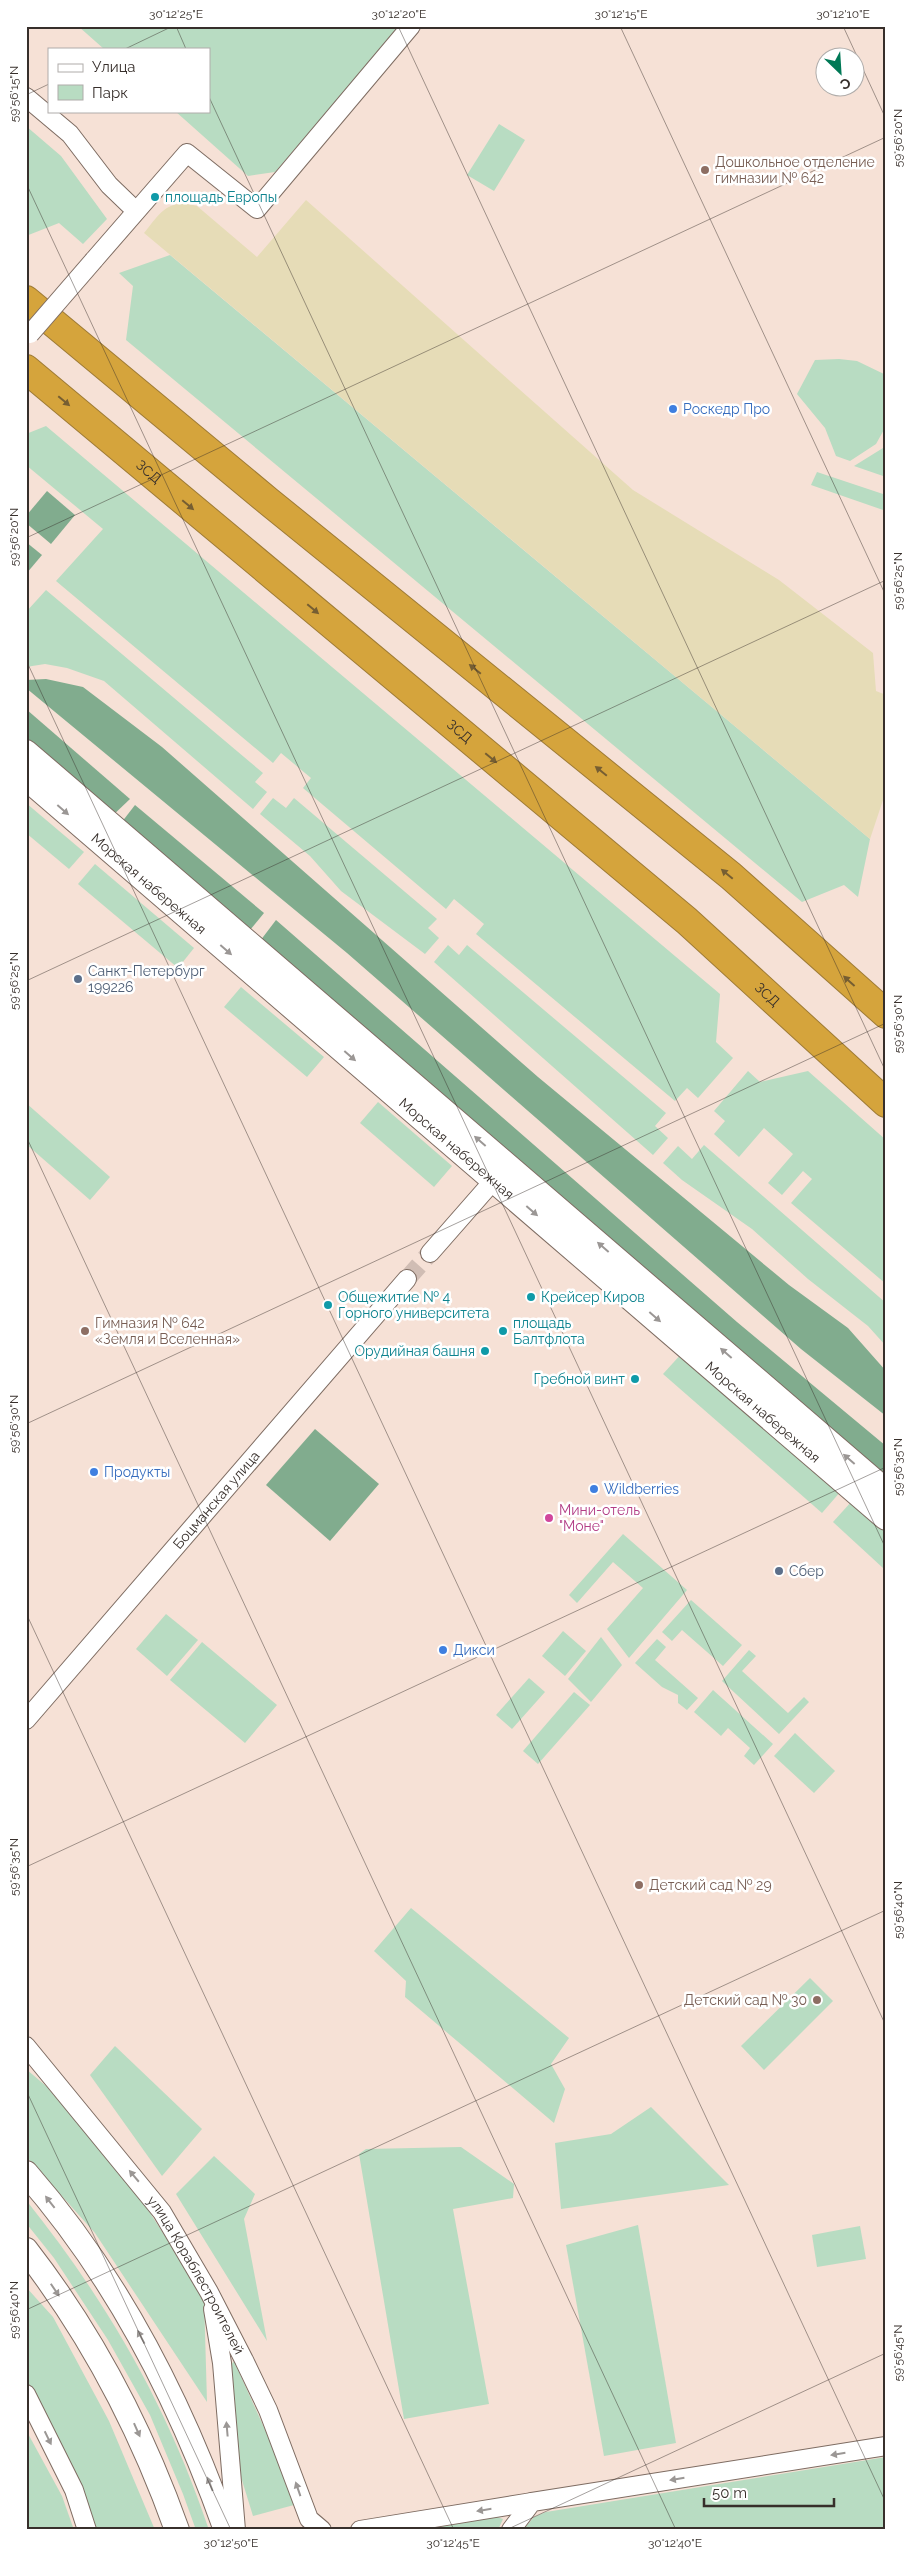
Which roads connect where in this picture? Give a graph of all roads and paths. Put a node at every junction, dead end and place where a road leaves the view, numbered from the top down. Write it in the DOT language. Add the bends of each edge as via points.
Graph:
graph roads {
  1 [pos="411,26"];
  2 [pos="26,97"];
  3 [pos="136,212"];
  4 [pos="26,300"];
  5 [pos="28,336"];
  6 [pos="26,369"];
  7 [pos="26,752"];
  8 [pos="26,778"];
  9 [pos="886,1014"];
  10 [pos="886,1103"];
  11 [pos="501,1172"];
  12 [pos="430,1253"];
  13 [pos="407,1279"];
  14 [pos="886,1491"];
  15 [pos="886,1518"];
  16 [pos="26,1720"];
  17 [pos="26,2046"];
  18 [pos="26,2173"];
  19 [pos="26,2250"];
  20 [pos="210,2292"];
  21 [pos="26,2394"];
  22 [pos="886,2446"];
  23 [pos="532,2502"];
  24 [pos="87,2530"];
  25 [pos="177,2530"];
  26 [pos="226,2530"];
  27 [pos="236,2530"];
  28 [pos="322,2530"];
  29 [pos="360,2530"];
  30 [pos="511,2530"];
  1 -- 3 [label="street" via="257,209 187,153"];
  2 -- 3 [label="street" via="70,134 109,185"];
  3 -- 5 [label="street, bridge"];
  9 -- 4 [label="highway, one-way" via="731,876 260,495"];
  6 -- 10 [label="highway, ЗСД, one-way" via="687,921"];
  11 -- 7 [label="street, Морская набережная, one-way"];
  8 -- 11 [label="street, Морская набережная, one-way"];
  11 -- 12 [label="street"];
  14 -- 11 [label="street, Морская набережная, one-way"];
  11 -- 15 [label="street, Морская набережная, one-way"];
  13 -- 16 [label="street, Боцманская улица"];
  20 -- 17 [label="street, улица Кораблестроителей, one-way" via="155,2200"];
  26 -- 18 [label="street, one-way" via="209,2480 175,2403 134,2323 81,2241"];
  19 -- 25 [label="street, one-way" via="96,2351 135,2424"];
  27 -- 20 [label="street, one-way" via="222,2363"];
  28 -- 20 [label="street, улица Кораблестроителей, one-way" via="309,2519 268,2410"];
  21 -- 24 [label="street, one-way" via="74,2490"];
  22 -- 23 [label="street, one-way"];
  23 -- 29 [label="street, one-way"];
  23 -- 30 [label="street"];
}
